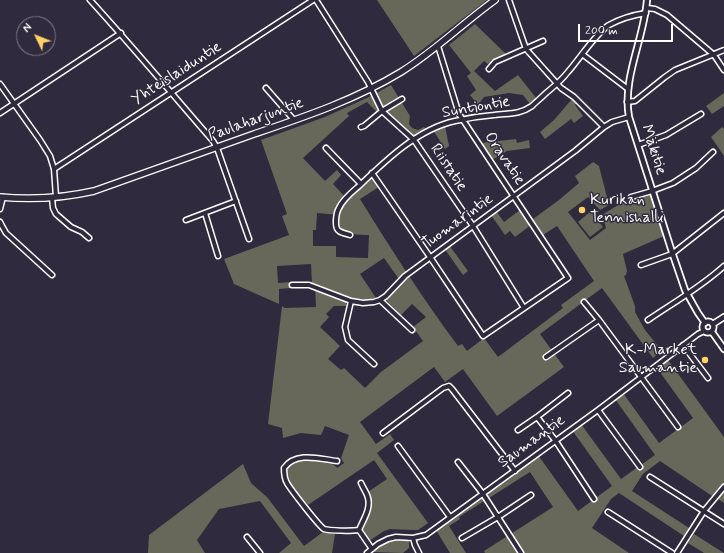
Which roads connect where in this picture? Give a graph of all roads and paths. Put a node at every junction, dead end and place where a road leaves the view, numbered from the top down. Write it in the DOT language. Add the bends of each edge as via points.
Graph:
graph roads {
  1 [pos="90,0"];
  2 [pos="315,0"];
  3 [pos="495,0"];
  4 [pos="510,0"];
  5 [pos="647,0"];
  6 [pos="646,10"];
  7 [pos="121,33"];
  8 [pos="543,41"];
  9 [pos="438,46"];
  10 [pos="526,49"];
  11 [pos="724,50"];
  12 [pos="582,54"];
  13 [pos="714,55"];
  14 [pos="489,69"];
  15 [pos="724,70"];
  16 [pos="557,83"];
  17 [pos="0,84"];
  18 [pos="266,88"];
  19 [pos="370,88"];
  20 [pos="628,89"];
  21 [pos="171,93"];
  22 [pos="402,100"];
  23 [pos="627,102"];
  24 [pos="14,103"];
  25 [pos="382,111"];
  26 [pos="0,113"];
  27 [pos="700,114"];
  28 [pos="629,117"];
  29 [pos="463,119"];
  30 [pos="294,120"];
  31 [pos="604,127"];
  32 [pos="361,128"];
  33 [pos="414,140"];
  34 [pos="638,145"];
  35 [pos="216,148"];
  36 [pos="326,148"];
  37 [pos="713,152"];
  38 [pos="54,169"];
  39 [pos="372,173"];
  40 [pos="361,184"];
  41 [pos="652,191"];
  42 [pos="514,196"];
  43 [pos="2,197"];
  44 [pos="54,197"];
  45 [pos="631,197"];
  46 [pos="236,201"];
  47 [pos="0,209"];
  48 [pos="724,213"];
  49 [pos="205,214"];
  50 [pos="186,220"];
  51 [pos="0,222"];
  52 [pos="473,226"];
  53 [pos="350,235"];
  54 [pos="89,238"];
  55 [pos="250,239"];
  56 [pos="672,254"];
  57 [pos="218,256"];
  58 [pos="430,257"];
  59 [pos="641,265"];
  60 [pos="724,266"];
  61 [pos="52,275"];
  62 [pos="292,285"];
  63 [pos="687,294"];
  64 [pos="380,300"];
  65 [pos="350,301"];
  66 [pos="584,302"];
  67 [pos="524,308"];
  68 [pos="724,317"];
  69 [pos="599,320"];
  70 [pos="648,320"];
  71 [pos="705,323"];
  72 [pos="713,324"];
  73 [pos="412,330"];
  74 [pos="704,331"];
  75 [pos="712,332"];
  76 [pos="683,345"];
  77 [pos="724,349"];
  78 [pos="546,357"];
  79 [pos="374,364"];
  80 [pos="641,378"];
  81 [pos="708,378"];
  82 [pos="568,393"];
  83 [pos="598,410"];
  84 [pos="537,417"];
  85 [pos="678,427"];
  86 [pos="518,430"];
  87 [pos="383,433"];
  88 [pos="555,440"];
  89 [pos="398,446"];
  90 [pos="337,461"];
  91 [pos="458,462"];
  92 [pos="640,467"];
  93 [pos="515,471"];
  94 [pos="650,477"];
  95 [pos="361,483"];
  96 [pos="724,487"];
  97 [pos="483,494"];
  98 [pos="531,495"];
  99 [pos="594,499"];
  100 [pos="704,511"];
  101 [pos="608,512"];
  102 [pos="498,517"];
  103 [pos="450,518"];
  104 [pos="724,524"];
  105 [pos="359,530"];
  106 [pos="248,537"];
  107 [pos="413,538"];
  108 [pos="462,538"];
  109 [pos="372,548"];
  110 [pos="260,553"];
  111 [pos="367,553"];
  112 [pos="419,553"];
  113 [pos="521,553"];
  114 [pos="672,553"];
  115 [pos="677,553"];
  1 -- 7 [label="street"];
  2 -- 19 [label="street, Riistatie"];
  2 -- 21 [label="street, Yhteislaiduntie"];
  3 -- 9 [label="main road, Paulaharjuntie"];
  4 -- 10 [label="street"];
  5 -- 6 [label="street, Mäkitie"];
  6 -- 12 [label="street, Suntiontie" via="607,26"];
  6 -- 13 [label="street" via="655,9 667,15"];
  6 -- 20 [label="street, Mäkitie"];
  7 -- 21 [label="street"];
  7 -- 24 [label="street"];
  8 -- 10 [label="street"];
  9 -- 19 [label="main road, Paulaharjuntie" via="401,72"];
  9 -- 29 [label="street, Oravatie"];
  10 -- 14 [label="street" via="495,62"];
  10 -- 16 [label="street"];
  11 -- 13 [label="street"];
  12 -- 16 [label="street, Suntiontie"];
  12 -- 20 [label="street"];
  13 -- 15 [label="street"];
  13 -- 23 [label="street" via="675,70 635,101"];
  16 -- 29 [label="street, Suntiontie" via="531,106 517,114"];
  16 -- 31 [label="street"];
  17 -- 24 [label="street"];
  18 -- 30 [label="street"];
  19 -- 25 [label="street, Riistatie"];
  19 -- 30 [label="main road, Paulaharjuntie" via="328,108"];
  20 -- 23 [label="street, Mäkitie"];
  21 -- 35 [label="street" via="214,142"];
  21 -- 38 [label="street, Yhteislaiduntie"];
  22 -- 25 [label="street"];
  23 -- 28 [label="street, Mäkitie"];
  24 -- 26 [label="street"];
  24 -- 38 [label="street" via="50,156"];
  25 -- 32 [label="street"];
  25 -- 33 [label="street, Riistatie"];
  27 -- 34 [label="street" via="666,135"];
  28 -- 31 [label="street, Tuomarintie"];
  28 -- 34 [label="street, Mäkitie"];
  29 -- 33 [label="street, Suntiontie" via="431,129"];
  29 -- 42 [label="street, Oravatie"];
  30 -- 35 [label="main road, Paulaharjuntie"];
  31 -- 42 [label="street, Tuomarintie"];
  33 -- 39 [label="street, Suntiontie"];
  33 -- 52 [label="street, Riistatie"];
  34 -- 41 [label="street, Mäkitie"];
  35 -- 44 [label="main road, Paulaharjuntie" via="94,191"];
  35 -- 46 [label="street"];
  36 -- 40 [label="street"];
  37 -- 41 [label="street" via="696,168 673,183"];
  38 -- 44 [label="street"];
  39 -- 40 [label="street, Suntiontie"];
  39 -- 58 [label="street"];
  40 -- 53 [label="street, Suntiontie" via="344,200 337,212 337,229"];
  41 -- 45 [label="street"];
  41 -- 56 [label="street, Mäkitie"];
  42 -- 52 [label="street, Tuomarintie"];
  42 -- 67 [label="street, Oravatie" via="568,278"];
  43 -- 44 [label="main road, Paulaharjuntie"];
  43 -- 47 [label="street"];
  44 -- 54 [label="street" via="53,208 56,214"];
  46 -- 49 [label="street"];
  46 -- 55 [label="street"];
  48 -- 56 [label="street"];
  49 -- 50 [label="street"];
  49 -- 57 [label="street"];
  51 -- 61 [label="street" via="6,233"];
  52 -- 58 [label="street, Tuomarintie"];
  52 -- 67 [label="street, Riistatie"];
  56 -- 59 [label="street"];
  56 -- 63 [label="street, Mäkitie"];
  58 -- 64 [label="street, Tuomarintie"];
  58 -- 67 [label="street" via="483,336"];
  60 -- 63 [label="street"];
  62 -- 65 [label="street" via="309,284"];
  63 -- 70 [label="street"];
  63 -- 71 [label="street, Mäkitie"];
  64 -- 65 [label="street" via="363,303"];
  64 -- 73 [label="street"];
  65 -- 79 [label="street" via="345,327 348,340"];
  66 -- 69 [label="street"];
  68 -- 72 [label="street"];
  69 -- 78 [label="street"];
  69 -- 80 [label="street"];
  71 -- 72 [label="street"];
  71 -- 74 [label="street"];
  72 -- 75 [label="street"];
  74 -- 75 [label="street"];
  74 -- 76 [label="street, Saumantie"];
  75 -- 77 [label="street"];
  76 -- 80 [label="street, Saumantie"];
  76 -- 81 [label="street"];
  80 -- 83 [label="street, Saumantie"];
  80 -- 85 [label="street"];
  82 -- 84 [label="street"];
  83 -- 88 [label="street, Saumantie"];
  83 -- 92 [label="street"];
  84 -- 86 [label="street"];
  84 -- 88 [label="street"];
  87 -- 93 [label="street" via="442,388 449,386"];
  88 -- 93 [label="street, Saumantie"];
  88 -- 99 [label="street"];
  89 -- 103 [label="street"];
  90 -- 105 [label="street" via="305,457 291,460 284,468 286,482 325,529"];
  91 -- 97 [label="street"];
  93 -- 97 [label="street, Saumantie"];
  94 -- 100 [label="street"];
  95 -- 105 [label="street" via="369,505"];
  96 -- 100 [label="street"];
  97 -- 102 [label="street"];
  97 -- 103 [label="street, Saumantie"];
  98 -- 102 [label="street"];
  100 -- 104 [label="street"];
  100 -- 115 [label="street"];
  101 -- 114 [label="street"];
  102 -- 108 [label="street"];
  102 -- 113 [label="street"];
  103 -- 107 [label="street, Saumantie" via="426,535"];
  105 -- 109 [label="street"];
  106 -- 110 [label="street"];
  107 -- 109 [label="street, Saumantie" via="396,537"];
  107 -- 112 [label="street"];
  109 -- 111 [label="street, Saumantie"];
}
